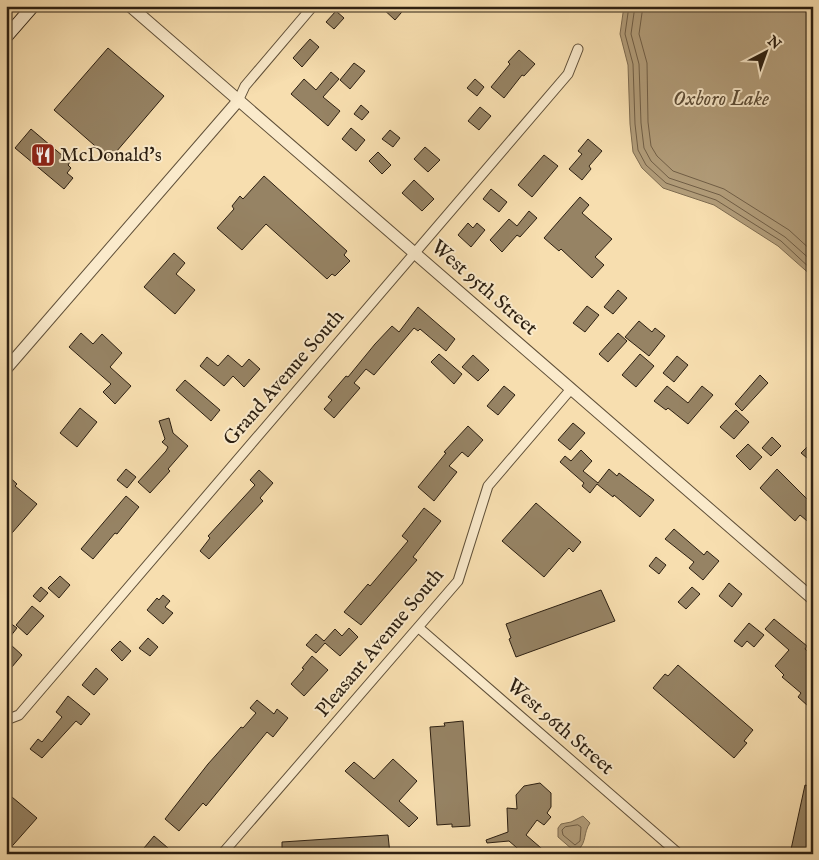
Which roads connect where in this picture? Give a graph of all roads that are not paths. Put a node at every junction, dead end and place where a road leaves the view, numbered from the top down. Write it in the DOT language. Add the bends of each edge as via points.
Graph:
graph roads {
  1 [pos="33,6"];
  2 [pos="130,6"];
  3 [pos="313,6"];
  4 [pos="6,38"];
  5 [pos="578,49"];
  6 [pos="238,101"];
  7 [pos="414,252"];
  8 [pos="6,369"];
  9 [pos="571,389"];
  10 [pos="813,599"];
  11 [pos="419,628"];
  12 [pos="6,720"];
  13 [pos="222,854"];
  14 [pos="679,854"];
  1 -- 4 [label="main road"];
  2 -- 6 [label="street, West 95th Street"];
  3 -- 6 [label="street" via="245,86"];
  5 -- 7 [label="street, Grand Avenue South" via="568,74"];
  6 -- 7 [label="street, West 95th Street"];
  6 -- 8 [label="street"];
  7 -- 9 [label="street, West 95th Street"];
  7 -- 12 [label="street, Grand Avenue South" via="19,715"];
  9 -- 10 [label="street, West 95th Street"];
  9 -- 11 [label="street, Pleasant Avenue South" via="488,486 458,581"];
  11 -- 13 [label="street, Pleasant Avenue South"];
  11 -- 14 [label="street, West 96th Street"];
}
